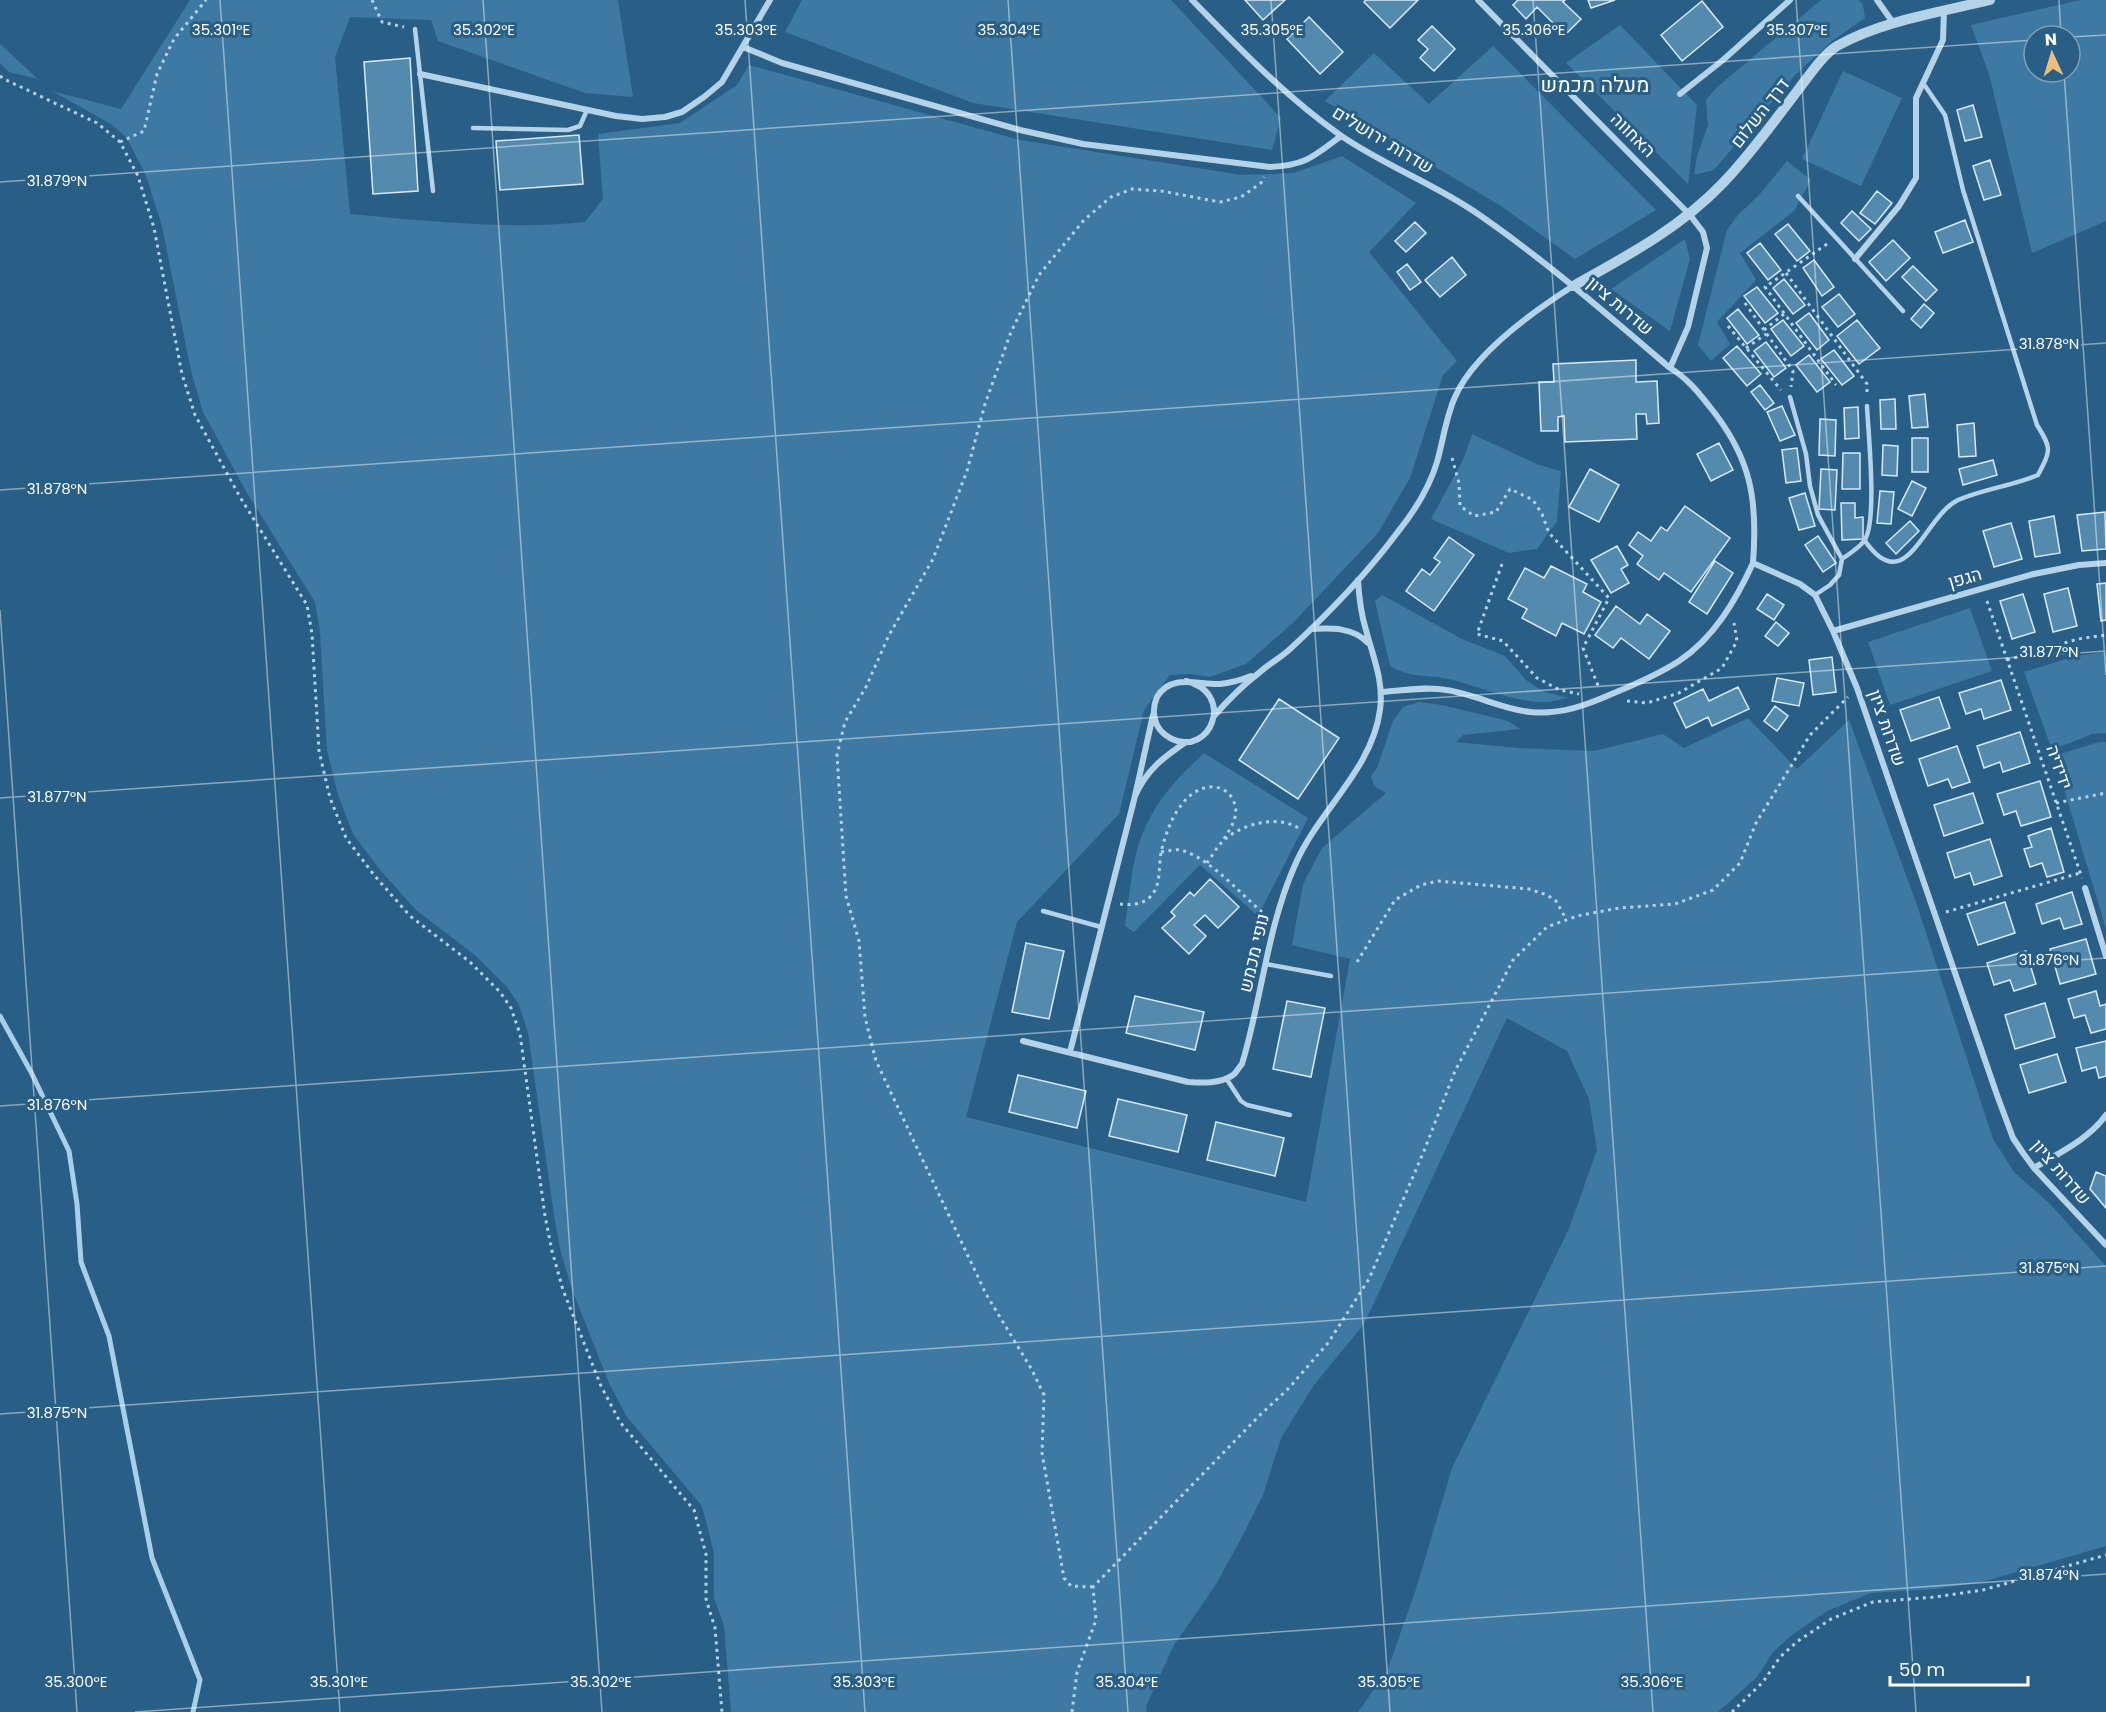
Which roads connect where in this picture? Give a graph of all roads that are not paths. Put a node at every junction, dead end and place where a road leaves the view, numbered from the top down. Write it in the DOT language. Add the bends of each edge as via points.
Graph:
graph roads {
  1 [pos="770,0"];
  2 [pos="1192,0"];
  3 [pos="1478,0"];
  4 [pos="1790,0"];
  5 [pos="1877,0"];
  6 [pos="1990,0"];
  7 [pos="1944,12"];
  8 [pos="1894,24"];
  9 [pos="415,29"];
  10 [pos="743,46"];
  11 [pos="420,74"];
  12 [pos="1923,84"];
  13 [pos="1680,94"];
  14 [pos="586,110"];
  15 [pos="473,128"];
  16 [pos="1341,136"];
  17 [pos="433,191"];
  18 [pos="1798,196"];
  19 [pos="1690,215"];
  20 [pos="1856,259"];
  21 [pos="1573,286"];
  22 [pos="1903,311"];
  23 [pos="1670,368"];
  24 [pos="1790,397"];
  25 [pos="1867,406"];
  26 [pos="1865,541"];
  27 [pos="1842,559"];
  28 [pos="1753,563"];
  29 [pos="2106,563"];
  30 [pos="1358,580"];
  31 [pos="1815,595"];
  32 [pos="1311,629"];
  33 [pos="1833,631"];
  34 [pos="1370,645"];
  35 [pos="1260,672"];
  36 [pos="1186,681"];
  37 [pos="1382,692"];
  38 [pos="1154,712"];
  39 [pos="1214,716"];
  40 [pos="1186,742"];
  41 [pos="1135,795"];
  42 [pos="2085,888"];
  43 [pos="1043,911"];
  44 [pos="1101,927"];
  45 [pos="2106,956"];
  46 [pos="1266,964"];
  47 [pos="1331,976"];
  48 [pos="1023,1041"];
  49 [pos="1070,1052"];
  50 [pos="1226,1078"];
  51 [pos="1290,1115"];
  52 [pos="2106,1115"];
  53 [pos="2034,1168"];
  54 [pos="2106,1245"];
  1 -- 10 [label="street"];
  2 -- 16 [label="street, שדרות ירושלים" via="1269,79"];
  3 -- 19 [label="street, האחווה"];
  4 -- 13 [label="street"];
  5 -- 8 [label="street"];
  6 -- 7 [label="street, דרך השלום"];
  7 -- 8 [label="street, דרך השלום"];
  7 -- 12 [label="street" via="1943,40"];
  8 -- 19 [label="street, דרך השלום" via="1856,36 1835,48 1723,183"];
  9 -- 11 [label="lane"];
  10 -- 14 [label="street" via="723,82 682,112 642,118"];
  10 -- 16 [label="street" via="782,63 1083,144 1270,167 1293,166"];
  11 -- 14 [label="street"];
  11 -- 17 [label="lane"];
  12 -- 20 [label="street" via="1916,98 1916,178 1899,206"];
  12 -- 26 [label="lane" via="1945,115 1963,190 2037,425 2049,444 2048,456 2038,475 1957,501 1933,522 1903,560 1891,563 1875,554"];
  14 -- 15 [label="lane" via="580,126 568,130"];
  16 -- 21 [label="street, שדרות ירושלים" via="1477,213"];
  18 -- 20 [label="lane"];
  19 -- 21 [label="street, דרך השלום" via="1661,237"];
  19 -- 23 [label="street, האחווה" via="1703,232 1707,248 1688,327"];
  20 -- 22 [label="lane"];
  21 -- 23 [label="street, שדרות ציון"];
  21 -- 30 [label="street" via="1508,333 1469,374 1455,397 1436,465 1421,500"];
  23 -- 28 [label="street, שדרות ציון" via="1702,396 1739,449 1752,490 1756,527"];
  24 -- 27 [label="lane" via="1818,515"];
  25 -- 26 [label="lane" via="1871,480"];
  26 -- 27 [label="lane"];
  27 -- 31 [label="lane" via="1839,575"];
  28 -- 31 [label="street"];
  28 -- 37 [label="street" via="1731,607 1680,660 1572,710 1552,713 1513,709 1433,688"];
  29 -- 33 [label="street, הגפן" via="2034,574"];
  30 -- 32 [label="street"];
  30 -- 34 [label="street, נופי מכמש"];
  31 -- 33 [label="street, שדרות ציון"];
  32 -- 34 [label="street" via="1348,631"];
  32 -- 35 [label="street"];
  33 -- 53 [label="street, שדרות ציון" via="1857,688 2006,1122"];
  34 -- 37 [label="street, נופי מכמש"];
  35 -- 36 [label="street" via="1219,684"];
  35 -- 39 [label="street"];
  36 -- 38 [label="street" via="1167,686 1155,702"];
  36 -- 39 [label="street" via="1211,697"];
  37 -- 46 [label="street, נופי מכמש" via="1380,713 1367,753 1309,837 1285,888"];
  38 -- 40 [label="street" via="1155,722 1167,737"];
  38 -- 41 [label="street"];
  39 -- 40 [label="street" via="1205,734"];
  40 -- 41 [label="street" via="1154,766"];
  41 -- 44 [label="street"];
  42 -- 45 [label="street"];
  43 -- 44 [label="lane"];
  44 -- 49 [label="street"];
  46 -- 47 [label="lane"];
  46 -- 50 [label="street, נופי מכמש" via="1242,1064"];
  48 -- 49 [label="street"];
  49 -- 50 [label="street" via="1188,1082"];
  50 -- 51 [label="lane" via="1247,1105"];
  52 -- 53 [label="street" via="2079,1140"];
  53 -- 54 [label="street, שדרות ציון"];
}
